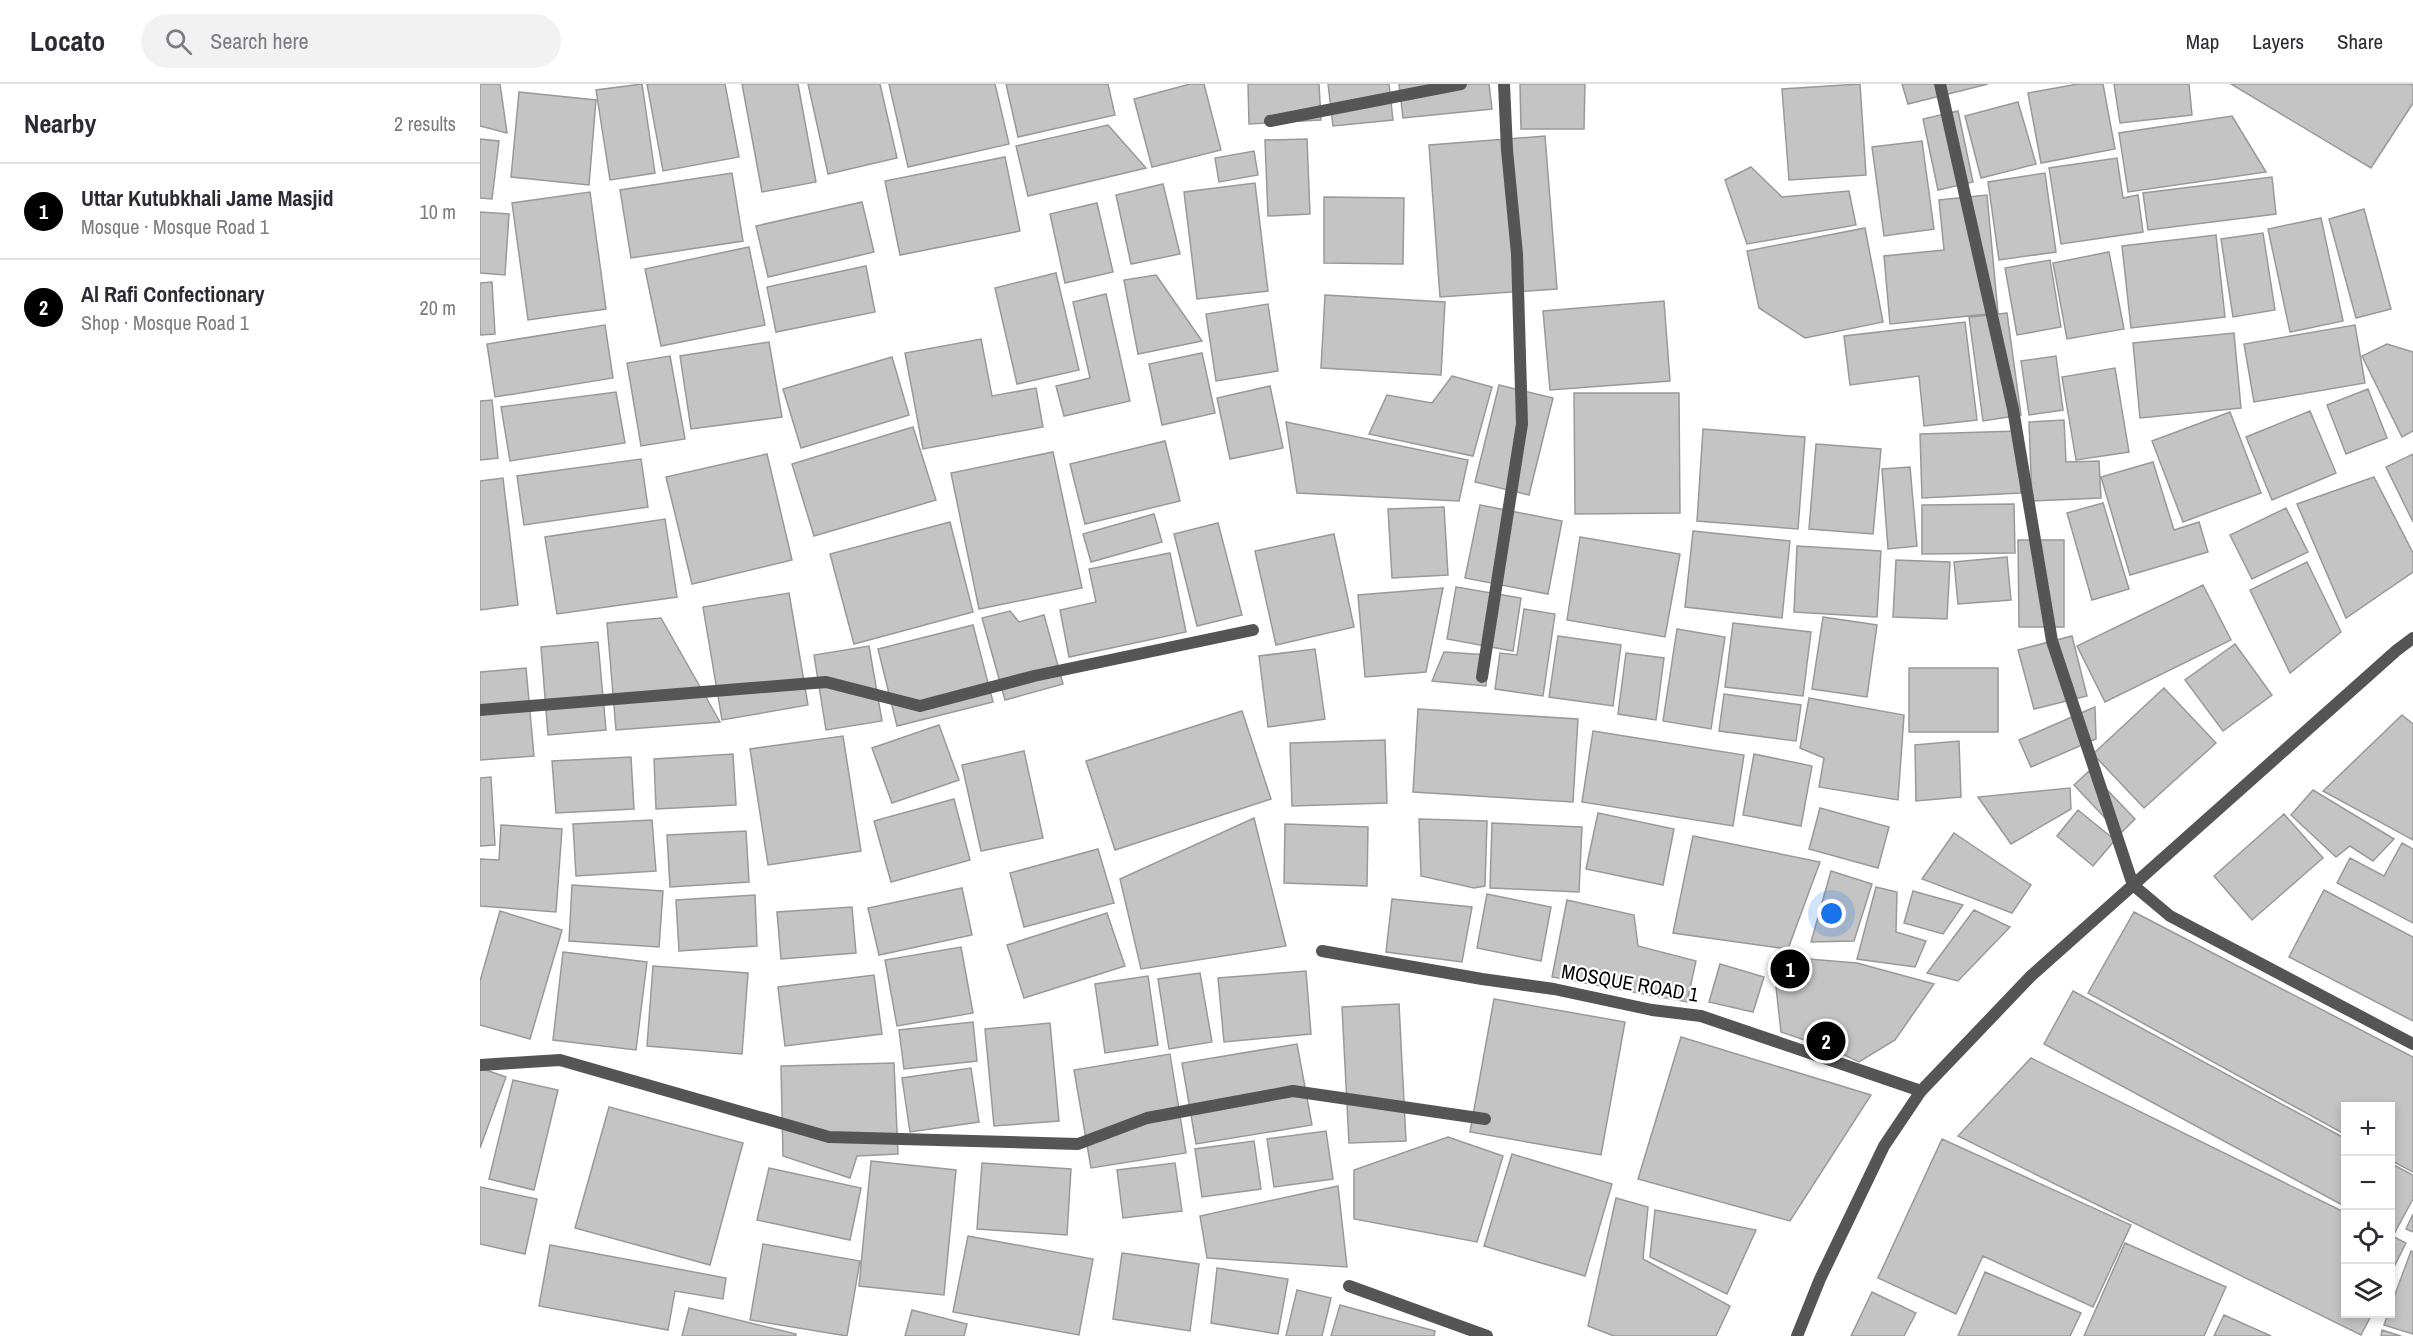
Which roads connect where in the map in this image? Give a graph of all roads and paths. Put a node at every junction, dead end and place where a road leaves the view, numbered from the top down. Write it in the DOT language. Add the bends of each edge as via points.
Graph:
graph roads {
  1 [pos="1461,84"];
  2 [pos="1504,84"];
  3 [pos="1940,84"];
  4 [pos="1270,121"];
  5 [pos="1253,630"];
  6 [pos="2413,638"];
  7 [pos="1482,677"];
  8 [pos="480,710"];
  9 [pos="2133,885"];
  10 [pos="1322,951"];
  11 [pos="2413,1044"];
  12 [pos="480,1065"];
  13 [pos="1921,1091"];
  14 [pos="1485,1119"];
  15 [pos="1349,1286"];
  16 [pos="1486,1336"];
  17 [pos="1797,1336"];
  1 -- 4 [label="street"];
  2 -- 7 [label="street" via="1518,254 1522,424"];
  3 -- 9 [label="street" via="2013,409 2052,641"];
  5 -- 8 [label="street" via="1034,676 920,706 826,682"];
  6 -- 9 [label="street"];
  9 -- 11 [label="street" via="2170,916"];
  9 -- 13 [label="street" via="2031,976"];
  10 -- 13 [label="street, MOSQUE ROAD 1" via="1701,1016"];
  12 -- 14 [label="street" via="560,1060 829,1137 1078,1144 1147,1118 1293,1091"];
  13 -- 17 [label="street" via="1884,1146"];
  15 -- 16 [label="street"];
}
